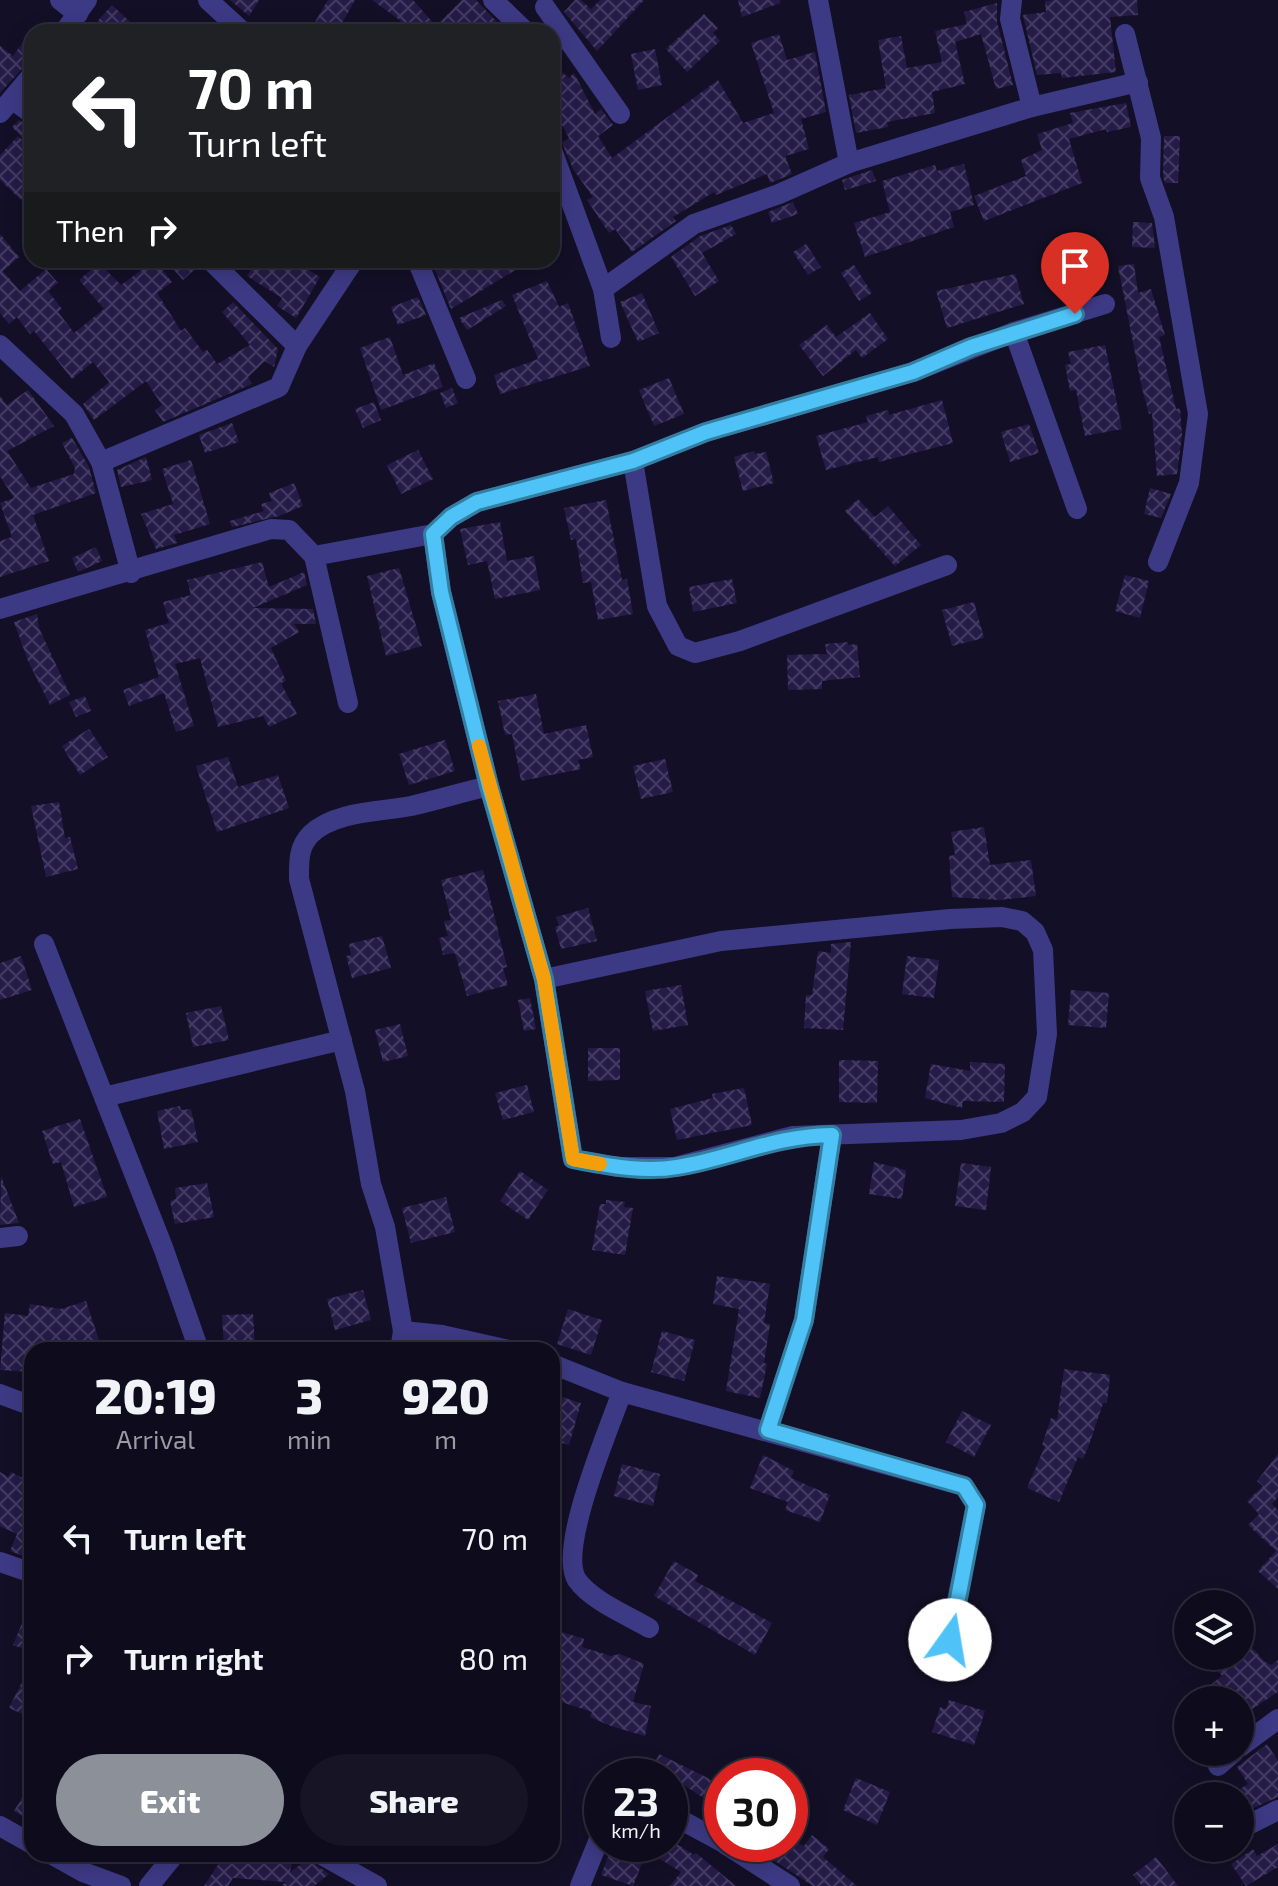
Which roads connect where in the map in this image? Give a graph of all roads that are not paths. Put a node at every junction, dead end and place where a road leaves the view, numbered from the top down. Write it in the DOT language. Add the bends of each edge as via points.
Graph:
graph roads {
  1 [pos="60,0"];
  2 [pos="208,0"];
  3 [pos="493,0"];
  4 [pos="818,0"];
  5 [pos="1012,0"];
  6 [pos="548,4"];
  7 [pos="82,7"];
  8 [pos="70,24"];
  9 [pos="234,24"];
  10 [pos="518,24"];
  11 [pos="532,24"];
  12 [pos="1125,34"];
  13 [pos="1138,82"];
  14 [pos="24,85"];
  15 [pos="7,107"];
  16 [pos="1032,107"];
  17 [pos="620,114"];
  18 [pos="849,163"];
  19 [pos="560,172"];
  20 [pos="218,268"];
  21 [pos="349,268"];
  22 [pos="420,268"];
  23 [pos="603,289"];
  24 [pos="1105,304"];
  25 [pos="1014,332"];
  26 [pos="611,338"];
  27 [pos="0,345"];
  28 [pos="297,346"];
  29 [pos="466,379"];
  30 [pos="633,461"];
  31 [pos="101,462"];
  32 [pos="1077,509"];
  33 [pos="433,534"];
  34 [pos="314,556"];
  35 [pos="1158,562"];
  36 [pos="947,565"];
  37 [pos="131,573"];
  38 [pos="0,609"];
  39 [pos="348,703"];
  40 [pos="489,786"];
  41 [pos="44,944"];
  42 [pos="544,979"];
  43 [pos="342,1040"];
  44 [pos="104,1097"];
  45 [pos="832,1135"];
  46 [pos="401,1340"];
  47 [pos="196,1342"];
  48 [pos="473,1342"];
  49 [pos="560,1367"];
  50 [pos="622,1392"];
  51 [pos="0,1394"];
  52 [pos="24,1403"];
  53 [pos="768,1430"];
  54 [pos="0,1562"];
  55 [pos="24,1570"];
  56 [pos="649,1628"];
  57 [pos="945,1661"];
  58 [pos="1278,1719"];
  59 [pos="1254,1737"];
  60 [pos="1278,1810"];
  61 [pos="1254,1822"];
  62 [pos="0,1826"];
  63 [pos="24,1840"];
  64 [pos="65,1862"];
  65 [pos="168,1862"];
  66 [pos="334,1862"];
  67 [pos="590,1862"];
  68 [pos="753,1862"];
  69 [pos="121,1886"];
  70 [pos="149,1886"];
  71 [pos="377,1886"];
  72 [pos="580,1886"];
  73 [pos="790,1886"];
  1 -- 7 [label="street"];
  2 -- 9 [label="street"];
  3 -- 10 [label="street"];
  4 -- 18 [label="street"];
  5 -- 16 [label="street" via="1010,19"];
  6 -- 11 [label="street"];
  6 -- 17 [label="street"];
  7 -- 8 [label="street"];
  12 -- 13 [label="street"];
  13 -- 16 [label="street"];
  13 -- 35 [label="street" via="1151,138 1150,178 1164,217 1198,414 1189,483"];
  14 -- 15 [label="street"];
  16 -- 18 [label="street"];
  18 -- 23 [label="street" via="694,224"];
  19 -- 23 [label="street"];
  20 -- 28 [label="street"];
  21 -- 28 [label="street"];
  22 -- 29 [label="street"];
  23 -- 26 [label="street"];
  24 -- 25 [label="street"];
  25 -- 30 [label="street" via="913,372 706,432"];
  25 -- 32 [label="street"];
  27 -- 31 [label="street" via="74,414"];
  28 -- 31 [label="street" via="279,387"];
  30 -- 33 [label="street" via="477,502"];
  30 -- 36 [label="street" via="657,606 678,646 695,653"];
  31 -- 37 [label="street"];
  33 -- 34 [label="street"];
  33 -- 40 [label="street" via="441,592"];
  34 -- 37 [label="street" via="289,530 271,529"];
  34 -- 39 [label="street"];
  37 -- 38 [label="street"];
  40 -- 42 [label="street"];
  40 -- 43 [label="street" via="351,816 323,826 304,841 299,879"];
  41 -- 44 [label="street"];
  42 -- 45 [label="street" via="573,1159 617,1167 675,1167 793,1136"];
  42 -- 45 [label="street" via="721,941 898,923 1002,917 1022,921 1035,932 1043,950 1047,1034 1037,1097 1023,1112 982,1128"];
  43 -- 44 [label="street"];
  43 -- 46 [label="street" via="371,1184 385,1227"];
  44 -- 47 [label="street"];
  45 -- 53 [label="street" via="804,1320"];
  46 -- 48 [label="street" via="442,1335"];
  49 -- 50 [label="street"];
  50 -- 53 [label="street"];
  50 -- 56 [label="street" via="589,1485 571,1570 594,1595"];
  51 -- 52 [label="street"];
  53 -- 57 [label="street" via="964,1486 976,1505"];
  54 -- 55 [label="street"];
  58 -- 59 [label="street"];
  60 -- 61 [label="street"];
  62 -- 63 [label="street"];
  64 -- 69 [label="street"];
  65 -- 70 [label="street"];
  66 -- 71 [label="street"];
  67 -- 72 [label="street"];
  68 -- 73 [label="street"];
}
